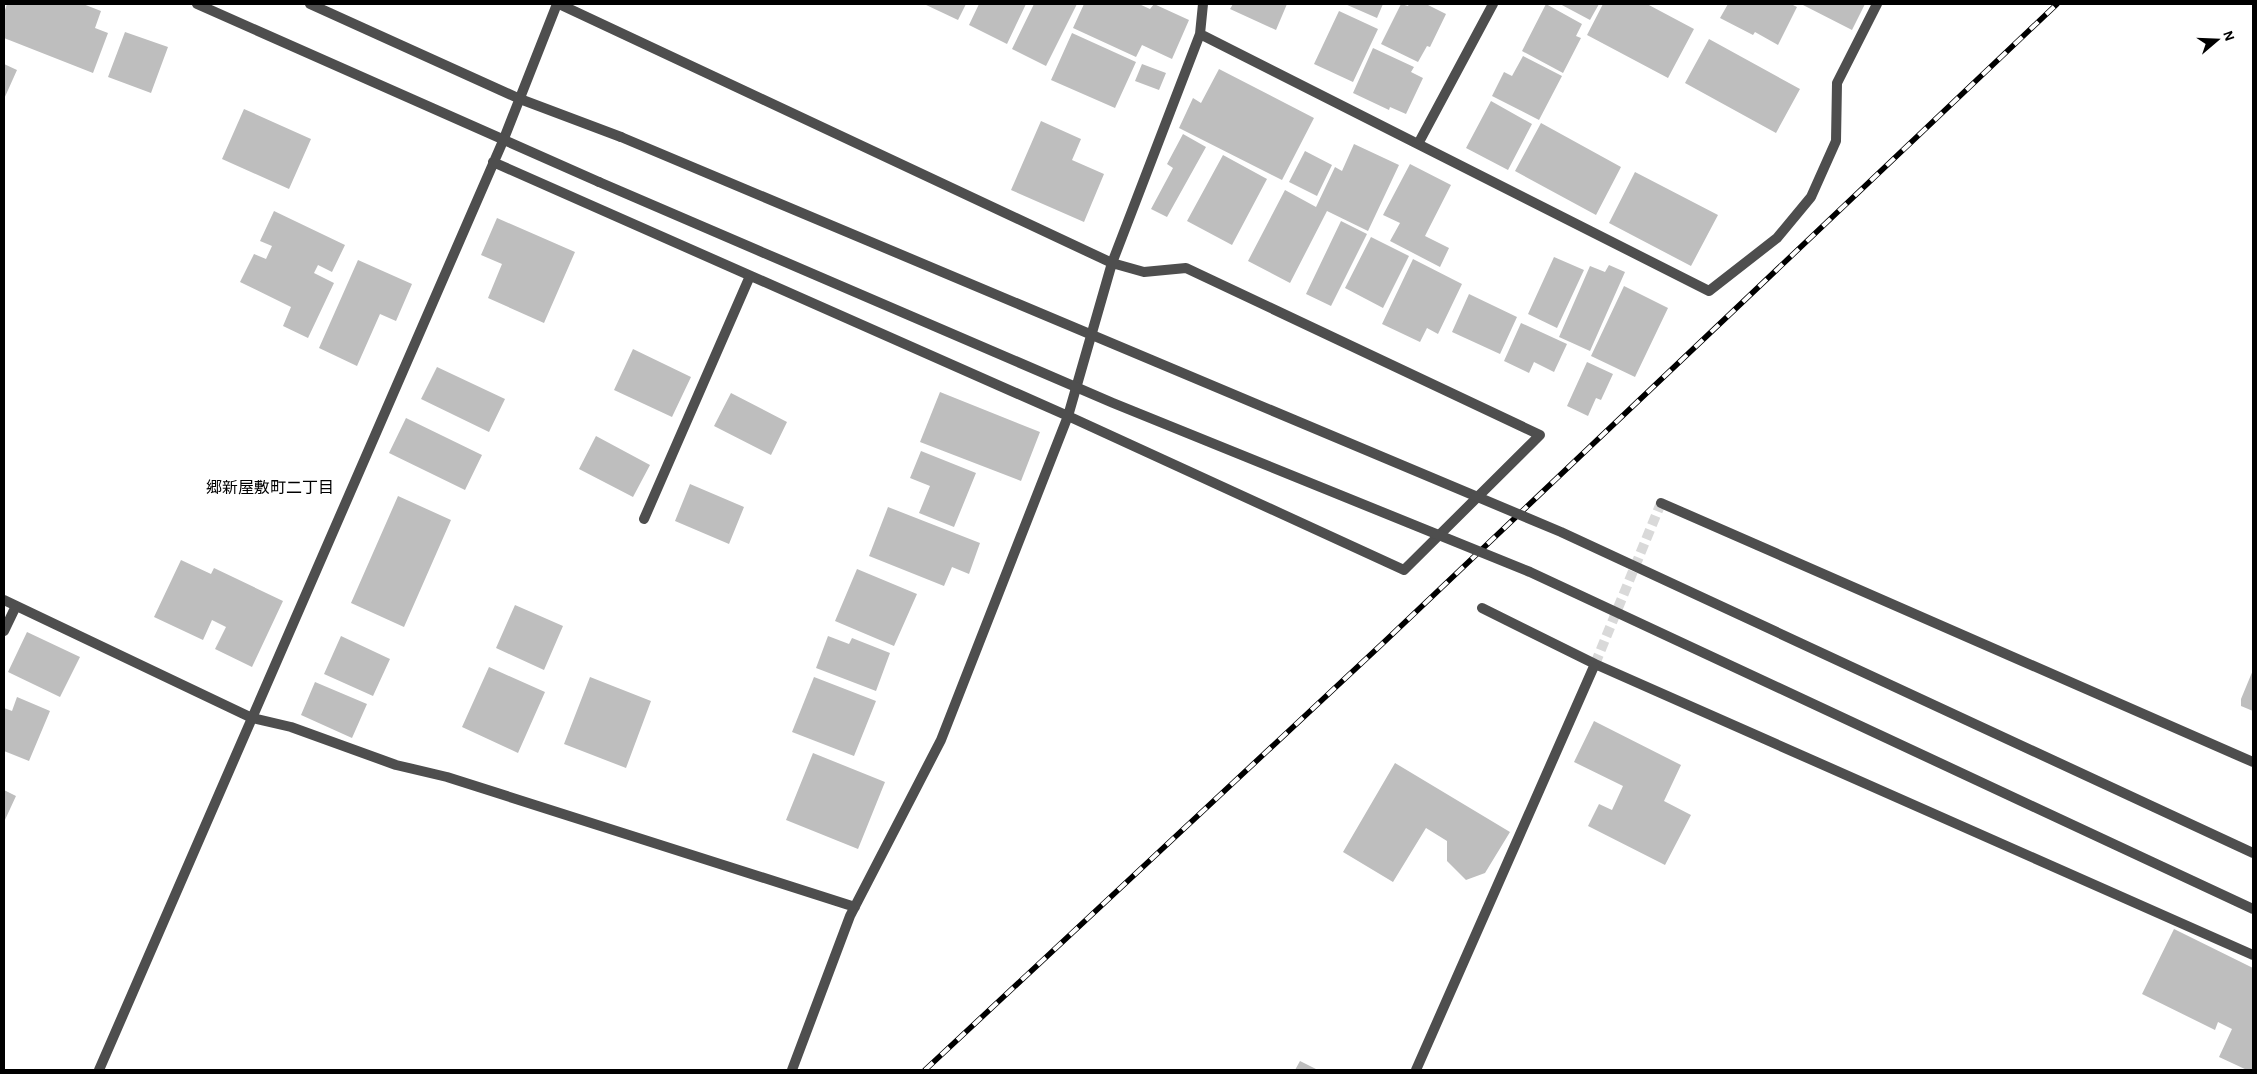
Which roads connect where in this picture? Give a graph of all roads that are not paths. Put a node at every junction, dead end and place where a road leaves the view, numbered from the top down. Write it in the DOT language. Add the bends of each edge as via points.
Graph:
graph roads {
  1 [pos="198,4"];
  2 [pos="310,4"];
  3 [pos="558,4"];
  4 [pos="1201,4"];
  5 [pos="1493,4"];
  6 [pos="1877,4"];
  7 [pos="1200,34"];
  8 [pos="520,99"];
  9 [pos="503,141"];
  10 [pos="1418,144"];
  11 [pos="493,162"];
  12 [pos="1112,262"];
  13 [pos="750,276"];
  14 [pos="1068,416"];
  15 [pos="1661,504"];
  16 [pos="644,519"];
  17 [pos="4,600"];
  18 [pos="16,606"];
  19 [pos="1482,608"];
  20 [pos="4,631"];
  21 [pos="1596,664"];
  22 [pos="252,718"];
  23 [pos="2253,762"];
  24 [pos="2253,852"];
  25 [pos="855,907"];
  26 [pos="2253,909"];
  27 [pos="2253,955"];
  28 [pos="99,1070"];
  29 [pos="792,1070"];
  30 [pos="1416,1070"];
  1 -- 9 [label="street"];
  2 -- 8 [label="street"];
  3 -- 8 [label="street"];
  3 -- 12 [label="street"];
  4 -- 7 [label="street"];
  5 -- 10 [label="street"];
  6 -- 10 [label="street" via="1837,83 1836,140 1811,197 1777,238 1709,292"];
  7 -- 10 [label="street"];
  7 -- 12 [label="street"];
  8 -- 9 [label="street"];
  8 -- 24 [label="street, bridge" via="621,137 1561,532"];
  9 -- 11 [label="street"];
  9 -- 26 [label="street, bridge" via="1113,403 1530,572"];
  11 -- 13 [label="street"];
  11 -- 22 [label="street"];
  12 -- 14 [label="street"];
  12 -- 14 [label="street" via="1144,272 1186,268 1540,435 1404,570"];
  13 -- 14 [label="street"];
  13 -- 16 [label="street"];
  14 -- 25 [label="street" via="941,740"];
  15 -- 23 [label="street"];
  17 -- 18 [label="street"];
  18 -- 20 [label="street"];
  18 -- 22 [label="street"];
  19 -- 21 [label="street"];
  21 -- 27 [label="street"];
  21 -- 30 [label="street"];
  22 -- 25 [label="street" via="291,727 396,765 447,777"];
  22 -- 28 [label="street"];
  25 -- 29 [label="street"];
}
